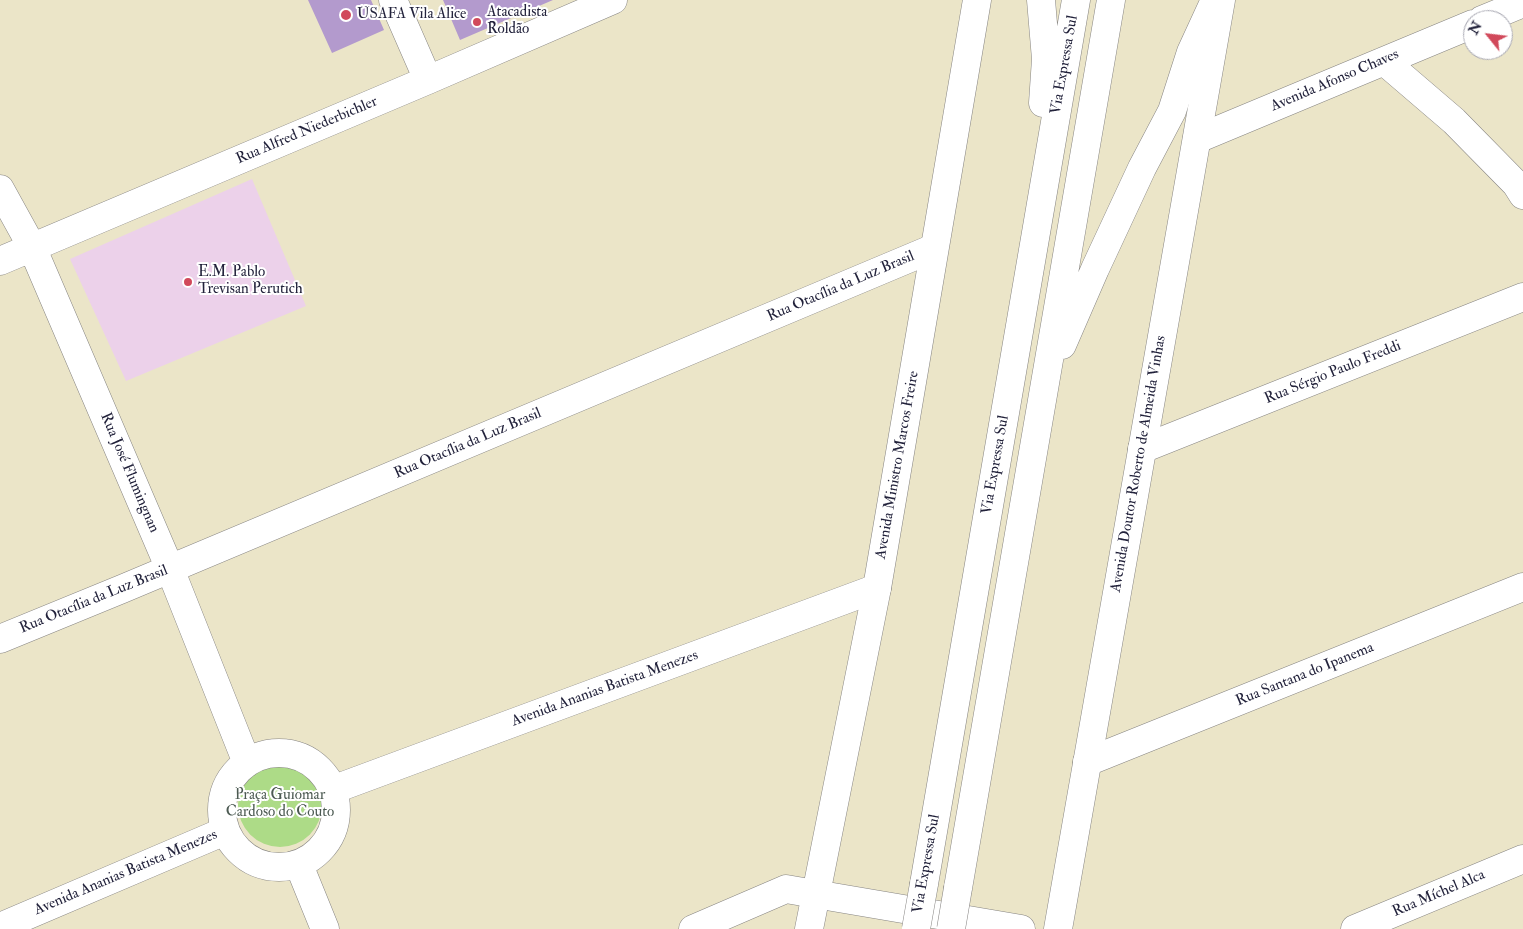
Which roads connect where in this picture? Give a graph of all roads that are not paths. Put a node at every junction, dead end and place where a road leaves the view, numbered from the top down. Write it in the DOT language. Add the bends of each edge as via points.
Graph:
graph roads {
  1 [pos="393,0"];
  2 [pos="613,0"];
  3 [pos="978,0"];
  4 [pos="1042,0"];
  5 [pos="1076,0"];
  6 [pos="1111,0"];
  7 [pos="1215,0"];
  8 [pos="1222,0"];
  9 [pos="1523,3"];
  10 [pos="1506,10"];
  11 [pos="1463,28"];
  12 [pos="1384,61"];
  13 [pos="428,80"];
  14 [pos="1197,139"];
  15 [pos="1048,166"];
  16 [pos="0,189"];
  17 [pos="1523,195"];
  18 [pos="32,247"];
  19 [pos="934,248"];
  20 [pos="0,261"];
  21 [pos="1523,297"];
  22 [pos="1044,388"];
  23 [pos="1142,449"];
  24 [pos="170,569"];
  25 [pos="1523,587"];
  26 [pos="877,588"];
  27 [pos="0,639"];
  28 [pos="247,762"];
  29 [pos="1087,762"];
  30 [pos="332,790"];
  31 [pos="225,831"];
  32 [pos="1523,859"];
  33 [pos="299,865"];
  34 [pos="815,894"];
  35 [pos="1059,923"];
  36 [pos="0,927"];
  37 [pos="325,929"];
  38 [pos="693,929"];
  39 [pos="809,929"];
  40 [pos="916,929"];
  41 [pos="951,929"];
  42 [pos="1021,929"];
  43 [pos="1034,929"];
  44 [pos="1355,929"];
  1 -- 13 [label="main road"];
  2 -- 13 [label="main road, Rua Alfred Niederbichler"];
  3 -- 19 [label="main road, Avenida Ministro Marcos Freire"];
  4 -- 15 [label="main road" via="1046,59 1043,101"];
  5 -- 15 [label="main road, Via Expressa Sul"];
  6 -- 22 [label="main road"];
  7 -- 22 [label="main road" via="1191,52 1172,111 1095,268"];
  8 -- 14 [label="main road, Avenida Doutor Roberto de Almeida Vinhas"];
  9 -- 10 [label="main road"];
  11 -- 12 [label="main road, Avenida Afonso Chaves"];
  12 -- 14 [label="main road, Avenida Afonso Chaves"];
  12 -- 17 [label="main road" via="1454,121"];
  13 -- 18 [label="main road, Rua Alfred Niederbichler"];
  14 -- 23 [label="main road, Avenida Doutor Roberto de Almeida Vinhas"];
  15 -- 40 [label="main road, Via Expressa Sul, bridge"];
  16 -- 18 [label="main road, Rua José Flumingnan"];
  18 -- 20 [label="main road, Rua Alfred Niederbichler"];
  18 -- 24 [label="main road, Rua José Flumingnan"];
  19 -- 24 [label="main road, Rua Otacília da Luz Brasil"];
  19 -- 26 [label="main road, Avenida Ministro Marcos Freire"];
  21 -- 23 [label="main road, Rua Sérgio Paulo Freddi"];
  22 -- 41 [label="main road, bridge"];
  23 -- 29 [label="main road, Avenida Doutor Roberto de Almeida Vinhas"];
  24 -- 27 [label="main road, Rua Otacília da Luz Brasil"];
  24 -- 28 [label="main road, Rua José Flumingnan"];
  25 -- 29 [label="main road, Rua Santana do Ipanema"];
  26 -- 30 [label="main road, Avenida Ananias Batista Menezes"];
  26 -- 34 [label="main road, Avenida Ministro Marcos Freire"];
  28 -- 30 [label="main road" via="265,754 286,753 306,759 322,772"];
  28 -- 31 [label="main road" via="229,781 221,806"];
  29 -- 35 [label="main road, Avenida Doutor Roberto de Almeida Vinhas"];
  30 -- 33 [label="main road" via="336,812 331,834 318,852"];
  31 -- 33 [label="main road" via="236,850 255,863 277,868"];
  31 -- 36 [label="main road, Avenida Ananias Batista Menezes"];
  32 -- 44 [label="main road, Rua Míchel Alca"];
  33 -- 37 [label="main road"];
  34 -- 38 [label="main road" via="786,889"];
  34 -- 39 [label="main road, Avenida Ministro Marcos Freire"];
  34 -- 42 [label="main road"];
  35 -- 43 [label="main road"];
}
